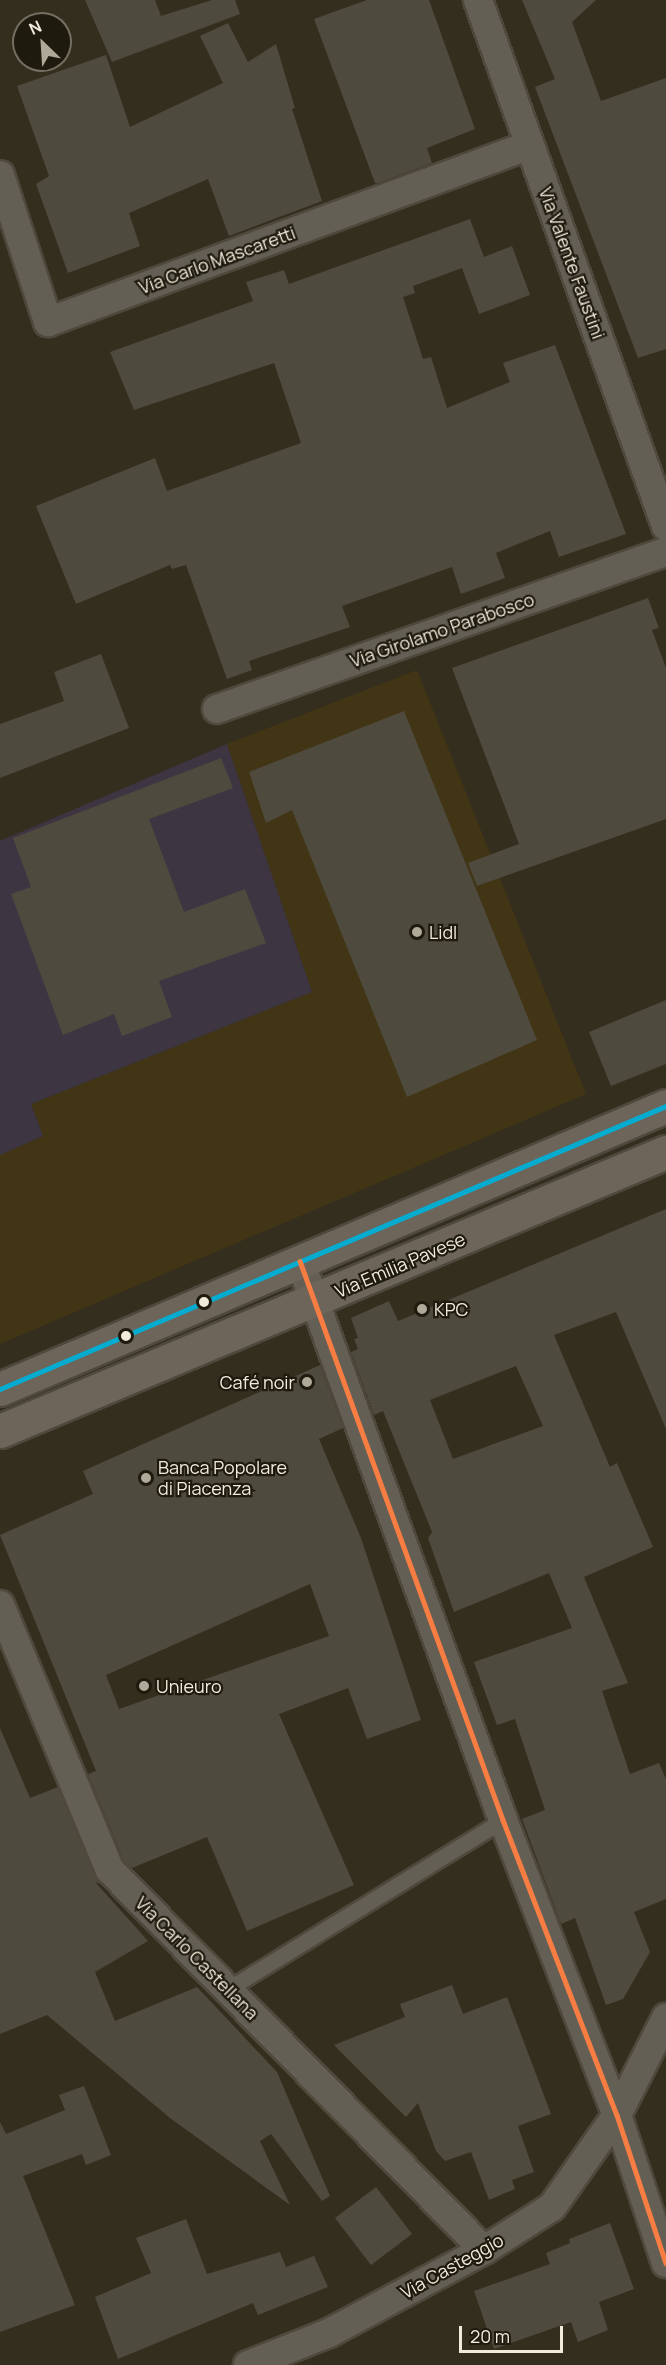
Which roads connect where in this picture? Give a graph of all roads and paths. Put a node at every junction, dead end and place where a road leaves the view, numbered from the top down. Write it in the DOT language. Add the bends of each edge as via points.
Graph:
graph roads {
  1 [pos="478,0"];
  2 [pos="530,145"];
  3 [pos="0,175"];
  4 [pos="666,526"];
  5 [pos="666,552"];
  6 [pos="217,709"];
  7 [pos="666,1106"];
  8 [pos="666,1152"];
  9 [pos="300,1261"];
  10 [pos="316,1301"];
  11 [pos="0,1389"];
  12 [pos="0,1431"];
  13 [pos="0,1605"];
  14 [pos="503,1820"];
  15 [pos="228,1989"];
  16 [pos="666,2018"];
  17 [pos="617,2115"];
  18 [pos="484,2250"];
  19 [pos="666,2262"];
  20 [pos="248,2365"];
  1 -- 2 [label="street, Via Valente Faustini"];
  2 -- 3 [label="street, Via Carlo Mascaretti" via="48,322"];
  2 -- 4 [label="street, Via Valente Faustini"];
  5 -- 6 [label="street, Via Girolamo Parabosco"];
  7 -- 9 [label="main road"];
  8 -- 10 [label="main road, Via Emilia Pavese"];
  9 -- 10 [label="street"];
  9 -- 11 [label="main road"];
  10 -- 12 [label="main road, Via Emilia Pavese"];
  10 -- 14 [label="street"];
  13 -- 15 [label="street, Via Carlo Castellana" via="110,1870"];
  14 -- 15 [label="lane"];
  14 -- 17 [label="street"];
  15 -- 18 [label="street, Via Carlo Castellana"];
  16 -- 17 [label="street, Via Casteggio"];
  17 -- 18 [label="street, Via Casteggio" via="552,2207"];
  17 -- 19 [label="street"];
  18 -- 20 [label="street, Via Casteggio" via="329,2333"];
}
